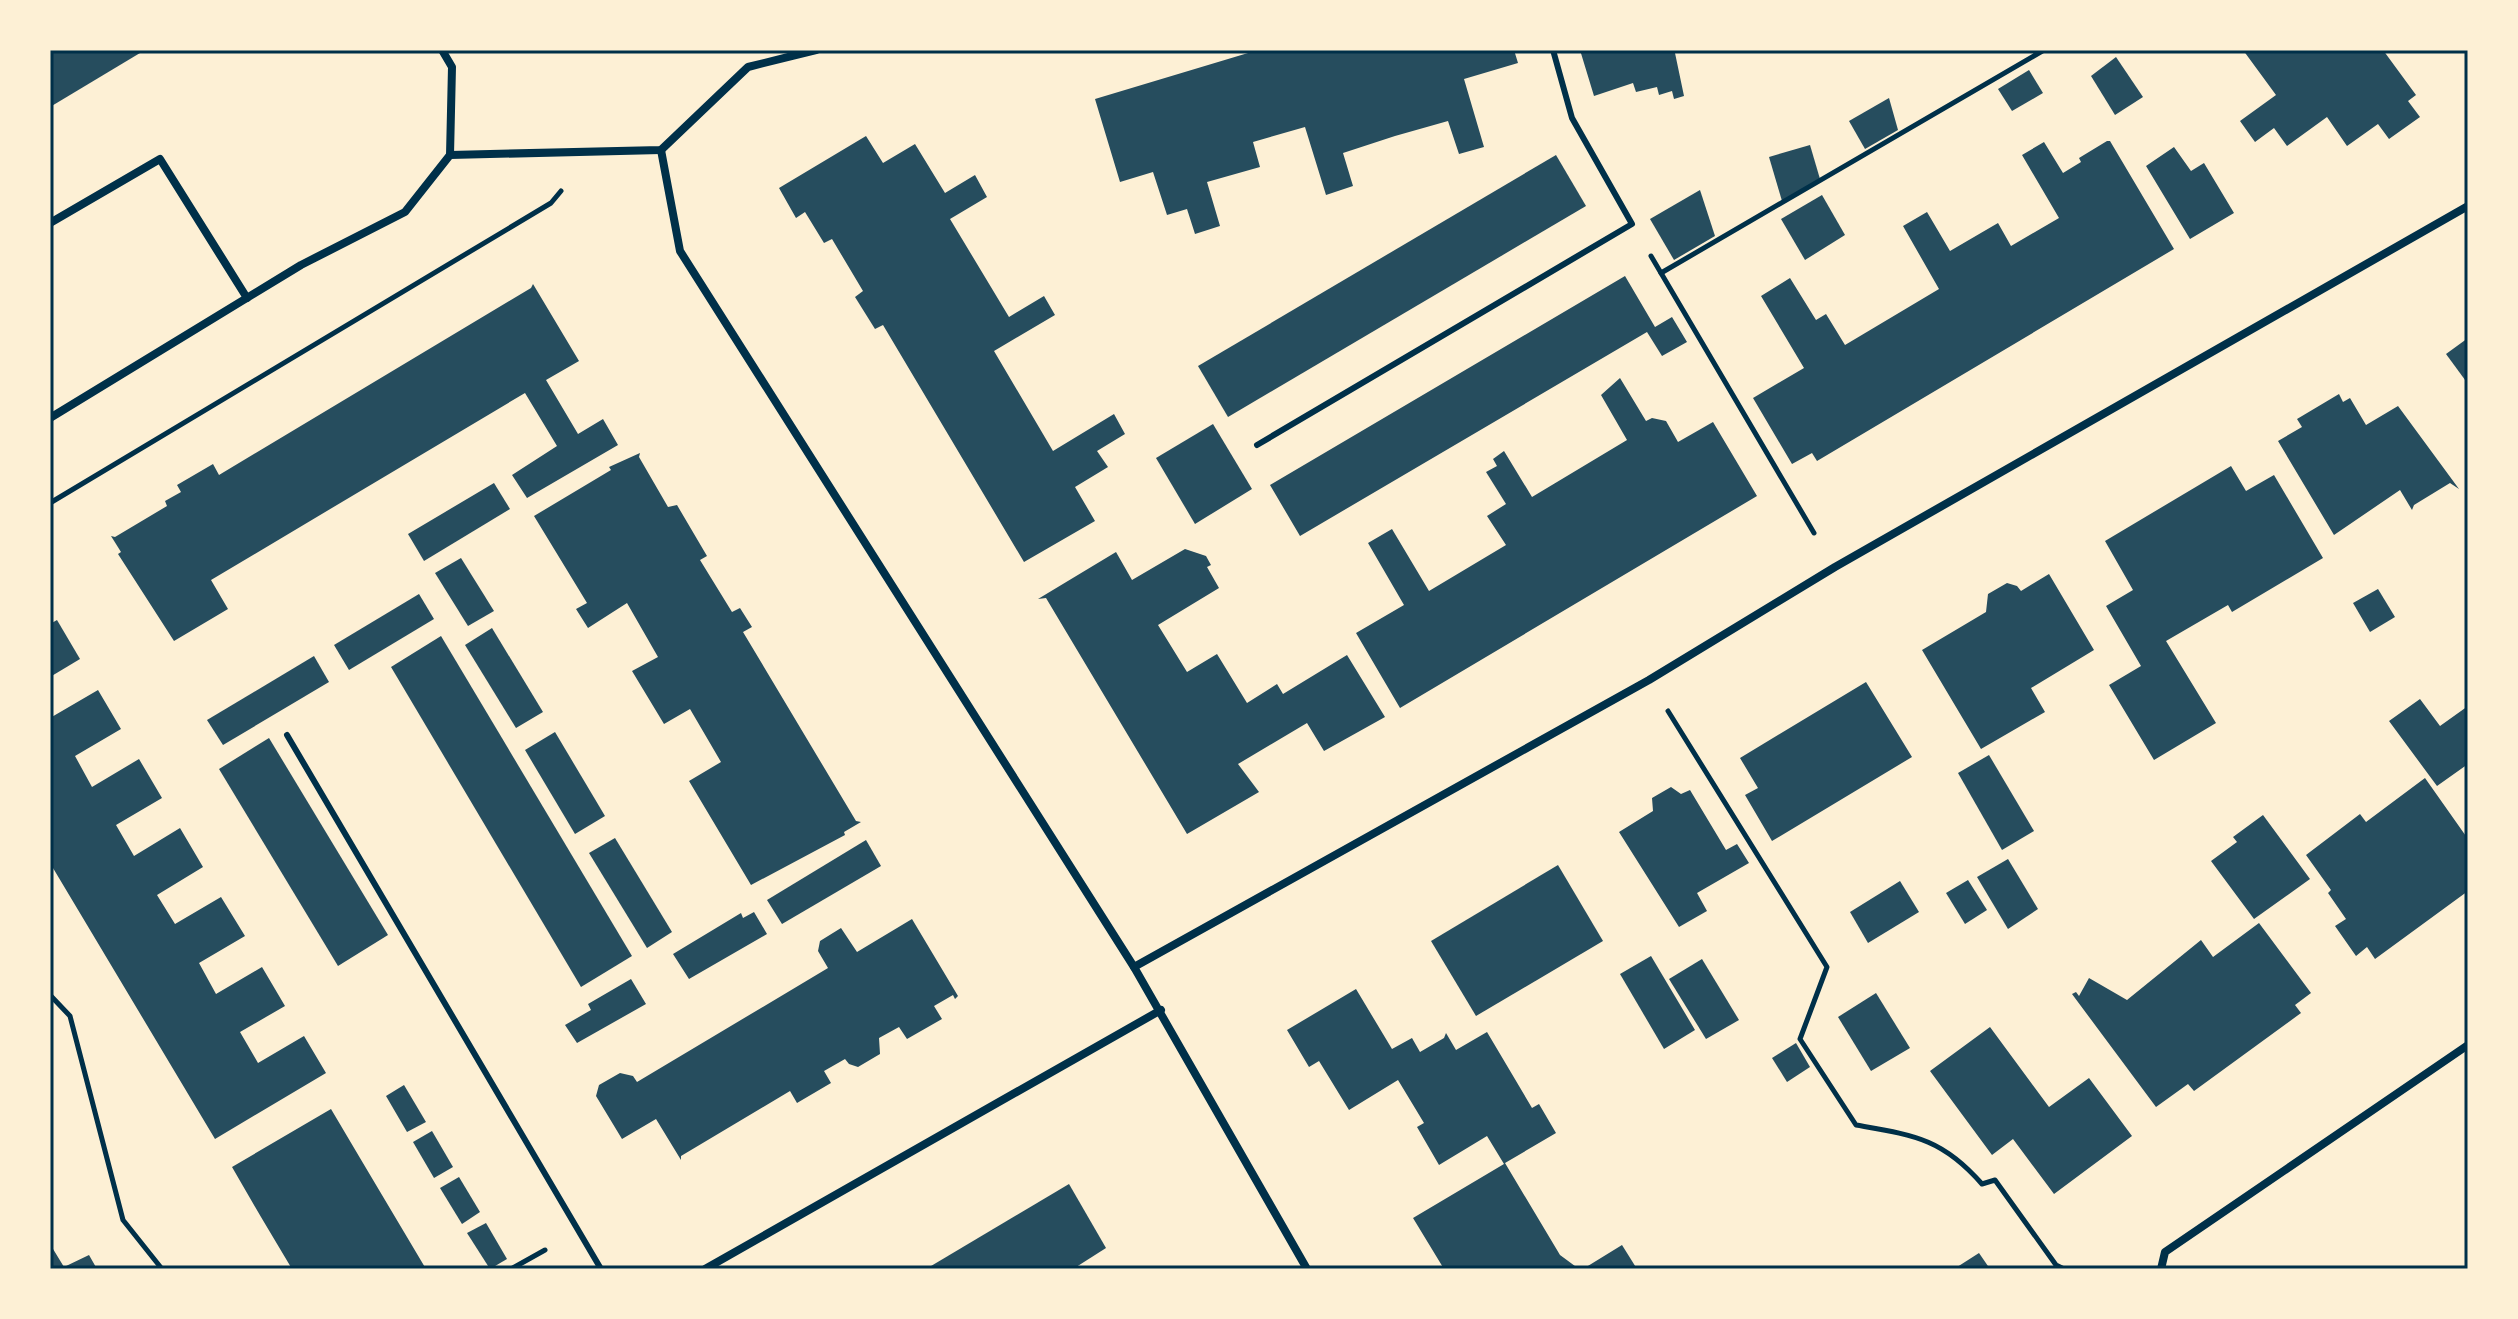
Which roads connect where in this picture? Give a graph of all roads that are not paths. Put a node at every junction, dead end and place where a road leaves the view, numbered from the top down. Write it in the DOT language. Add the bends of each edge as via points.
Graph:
graph roads {
  1 [pos="442,50"];
  2 [pos="816,50"];
  3 [pos="1553,50"];
  4 [pos="661,150"];
  5 [pos="450,155"];
  6 [pos="2468,206"];
  7 [pos="50,223"];
  8 [pos="247,298"];
  9 [pos="50,418"];
  10 [pos="1257,445"];
  11 [pos="287,735"];
  12 [pos="1134,967"];
  13 [pos="1161,1010"];
  14 [pos="2468,1045"];
  15 [pos="601,1269"];
  16 [pos="705,1269"];
  17 [pos="1307,1269"];
  18 [pos="2161,1269"];
  1 -- 5 [label="street" via="452,67"];
  2 -- 4 [label="street" via="748,67"];
  3 -- 10 [label="lane" via="1572,118 1632,224"];
  4 -- 5 [label="street"];
  4 -- 12 [label="street" via="680,251"];
  5 -- 8 [label="street" via="405,212"];
  6 -- 12 [label="street" via="1835,567 1649,680"];
  7 -- 8 [label="street" via="160,159"];
  8 -- 9 [label="street"];
  11 -- 15 [label="lane"];
  12 -- 13 [label="street"];
  13 -- 16 [label="street"];
  13 -- 17 [label="street"];
  14 -- 18 [label="street" via="2165,1252"];
}
